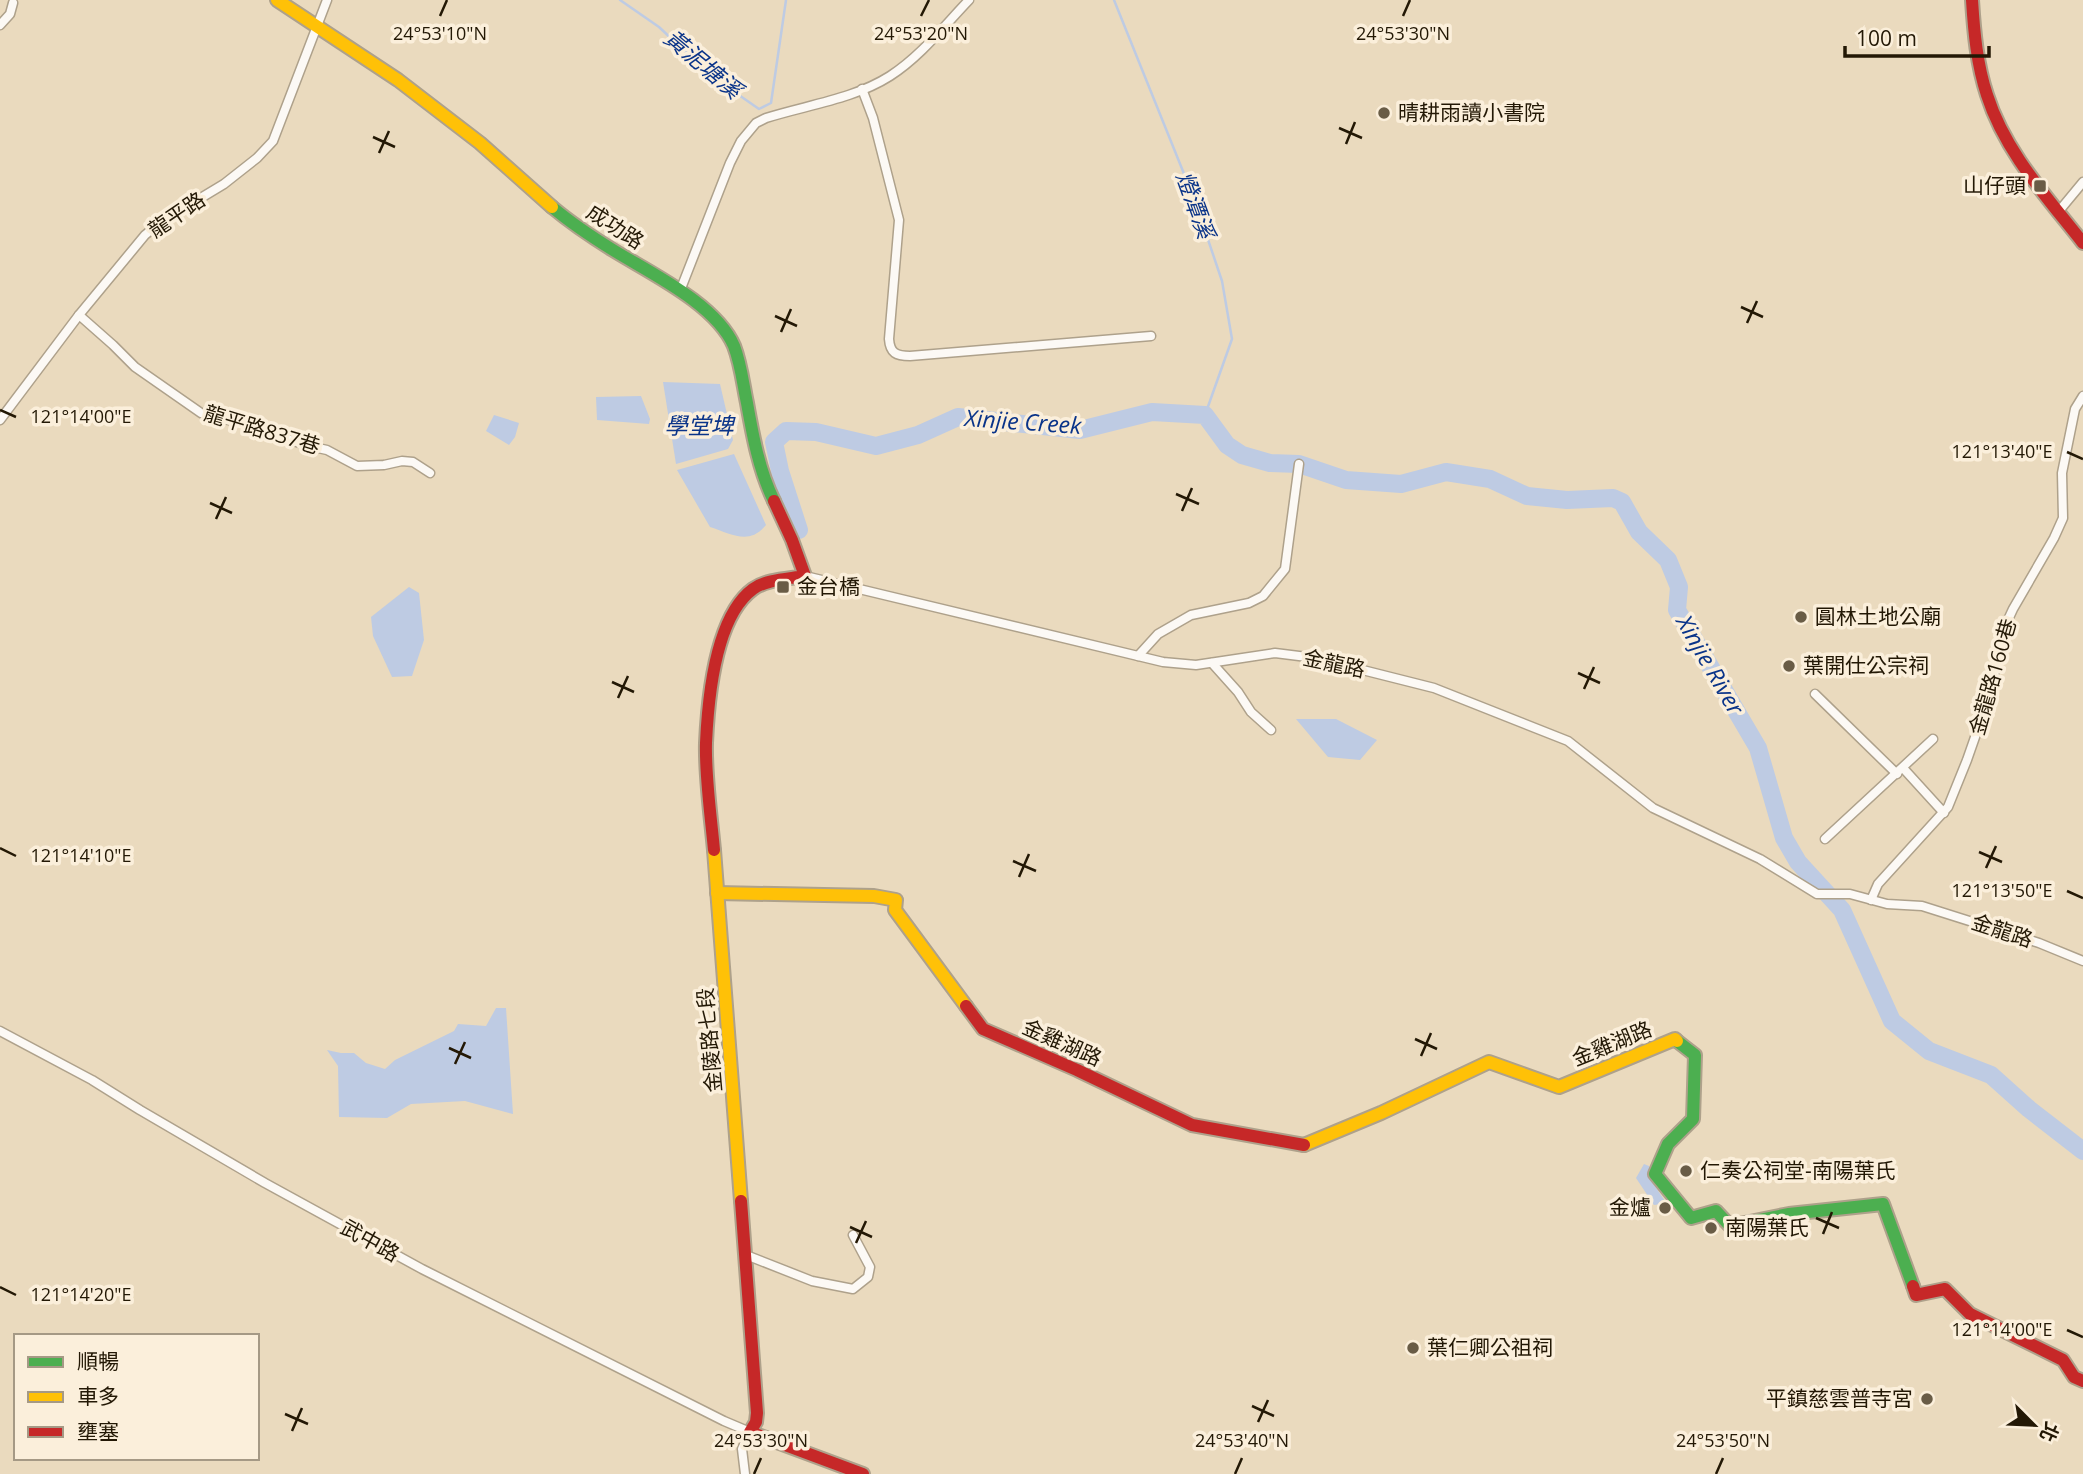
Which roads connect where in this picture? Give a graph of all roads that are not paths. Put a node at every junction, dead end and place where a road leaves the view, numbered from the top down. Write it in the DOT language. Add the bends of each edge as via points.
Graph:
graph roads {
  1 [pos="277,0"];
  2 [pos="327,0"];
  3 [pos="969,0"];
  4 [pos="1972,0"];
  5 [pos="13,4"];
  6 [pos="0,25"];
  7 [pos="316,27"];
  8 [pos="862,89"];
  9 [pos="2083,182"];
  10 [pos="2059,211"];
  11 [pos="2083,243"];
  12 [pos="680,291"];
  13 [pos="79,315"];
  14 [pos="1151,336"];
  15 [pos="2083,396"];
  16 [pos="0,420"];
  17 [pos="1299,464"];
  18 [pos="430,473"];
  19 [pos="806,576"];
  20 [pos="1138,656"];
  21 [pos="1212,663"];
  22 [pos="1815,694"];
  23 [pos="1271,730"];
  24 [pos="1933,739"];
  25 [pos="1900,771"];
  26 [pos="1944,813"];
  27 [pos="1825,839"];
  28 [pos="717,893"];
  29 [pos="1871,900"];
  30 [pos="2083,961"];
  31 [pos="0,1031"];
  32 [pos="853,1235"];
  33 [pos="746,1255"];
  34 [pos="2083,1381"];
  35 [pos="750,1432"];
  36 [pos="745,1474"];
  37 [pos="863,1474"];
  1 -- 7 [label="street, 成功路"];
  2 -- 7 [label="street, 龍平路"];
  3 -- 8 [label="street" via="908,63"];
  4 -- 10 [label="street" via="1975,43 1989,101 2016,152"];
  5 -- 6 [label="street"];
  7 -- 12 [label="street, 成功路" via="398,80 480,143 566,219"];
  7 -- 13 [label="street, 龍平路" via="273,141 224,184 145,234"];
  8 -- 12 [label="street" via="756,123 730,163"];
  8 -- 14 [label="street" via="899,220 889,339 894,353 910,356"];
  9 -- 10 [label="street"];
  10 -- 11 [label="street"];
  12 -- 19 [label="street, 成功路" via="712,316 733,344 763,478"];
  13 -- 16 [label="street, 龍平路"];
  13 -- 18 [label="street, 龍平路837巷" via="135,367 201,413 253,423 357,466 413,462"];
  15 -- 26 [label="street, 金龍路160巷" via="2075,410 2062,472 2063,517 2007,622 1988,700"];
  17 -- 20 [label="street" via="1285,569 1263,596 1191,615 1158,634"];
  19 -- 20 [label="street, 金龍路"];
  19 -- 28 [label="street, 金陵路七段" via="755,587 725,628 706,745"];
  20 -- 21 [label="street, 金龍路" via="1163,662"];
  21 -- 23 [label="street"];
  21 -- 29 [label="street, 金龍路" via="1275,653 1342,664 1434,688 1568,741 1653,808 1760,859 1817,894 1850,894"];
  22 -- 25 [label="street"];
  24 -- 25 [label="street"];
  25 -- 26 [label="street"];
  25 -- 27 [label="street"];
  26 -- 29 [label="street, 金龍路160巷" via="1878,884"];
  28 -- 33 [label="street, 金陵路七段"];
  28 -- 34 [label="street, 金雞湖路" via="895,900 895,910 983,1029 1192,1125 1306,1145 1489,1062 1559,1087 1675,1039 1696,1055 1693,1119 1668,1144 1655,1174 1691,1218 1716,1211 1730,1226 1883,1203 1916,1295 1945,1289 1970,1314 2063,1360 2074,1377"];
  29 -- 30 [label="street, 金龍路" via="1922,906"];
  31 -- 35 [label="street, 武中路" via="422,1269"];
  32 -- 33 [label="street" via="870,1267 868,1277 853,1289 812,1281"];
  33 -- 35 [label="street, 金陵路七段" via="757,1413"];
  35 -- 36 [label="street" via="742,1449"];
  35 -- 37 [label="street"];
}
